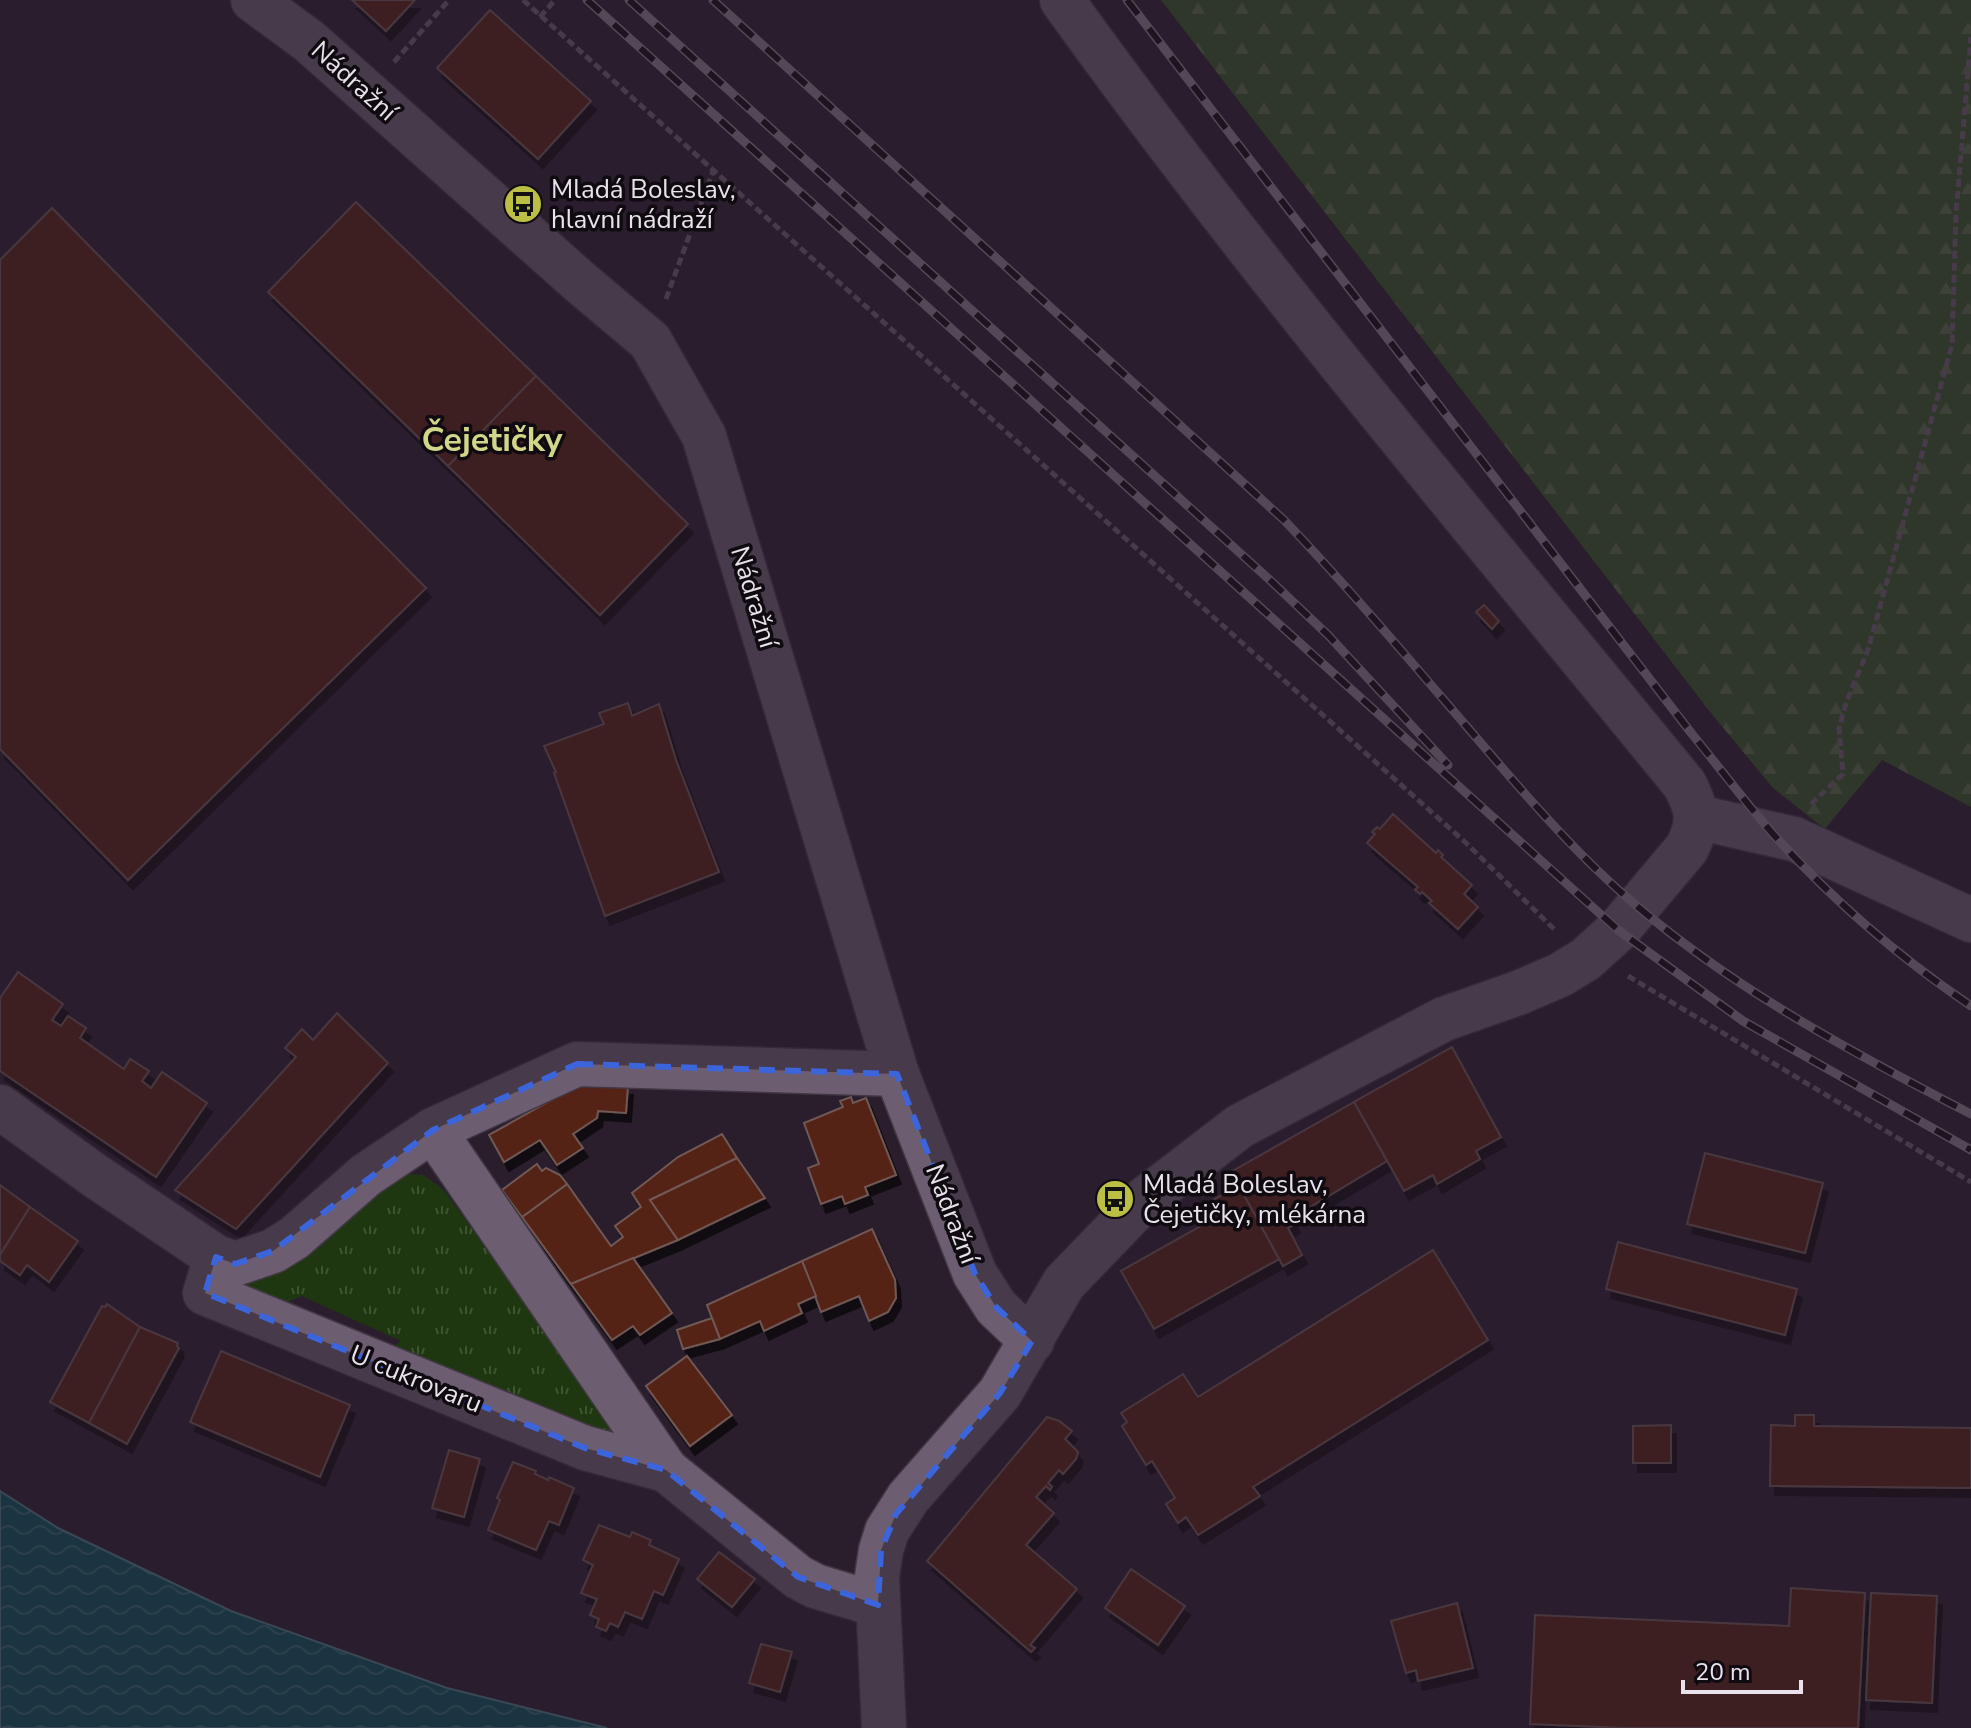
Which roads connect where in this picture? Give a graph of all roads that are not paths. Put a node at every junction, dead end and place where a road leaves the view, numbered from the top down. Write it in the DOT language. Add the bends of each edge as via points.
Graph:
graph roads {
  1 [pos="253,0"];
  2 [pos="1062,0"];
  3 [pos="1697,817"];
  4 [pos="1971,920"];
  5 [pos="897,1074"];
  6 [pos="0,1107"];
  7 [pos="433,1130"];
  8 [pos="216,1257"];
  9 [pos="1032,1341"];
  10 [pos="666,1470"];
  11 [pos="878,1605"];
  12 [pos="884,1728"];
  1 -- 5 [label="street, Nádražní" via="309,41 650,341 704,436"];
  2 -- 3 [label="street" via="1408,449 1685,785"];
  3 -- 4 [label="street" via="1794,839"];
  3 -- 9 [label="street" via="1687,848 1618,930 1586,959 1518,993 1444,1019 1217,1141 1145,1199 1064,1283"];
  5 -- 7 [label="street" via="577,1064"];
  5 -- 9 [label="street, Nádražní" via="975,1274 996,1307"];
  6 -- 8 [label="street"];
  7 -- 8 [label="street" via="366,1175 273,1251 235,1264"];
  7 -- 10 [label="street, U cukrovaru"];
  8 -- 10 [label="street, U cukrovaru" via="205,1293 585,1448"];
  9 -- 11 [label="street" via="1000,1393 896,1514 881,1550"];
  10 -- 11 [label="street, U cukrovaru" via="798,1577"];
  11 -- 12 [label="street"];
}
